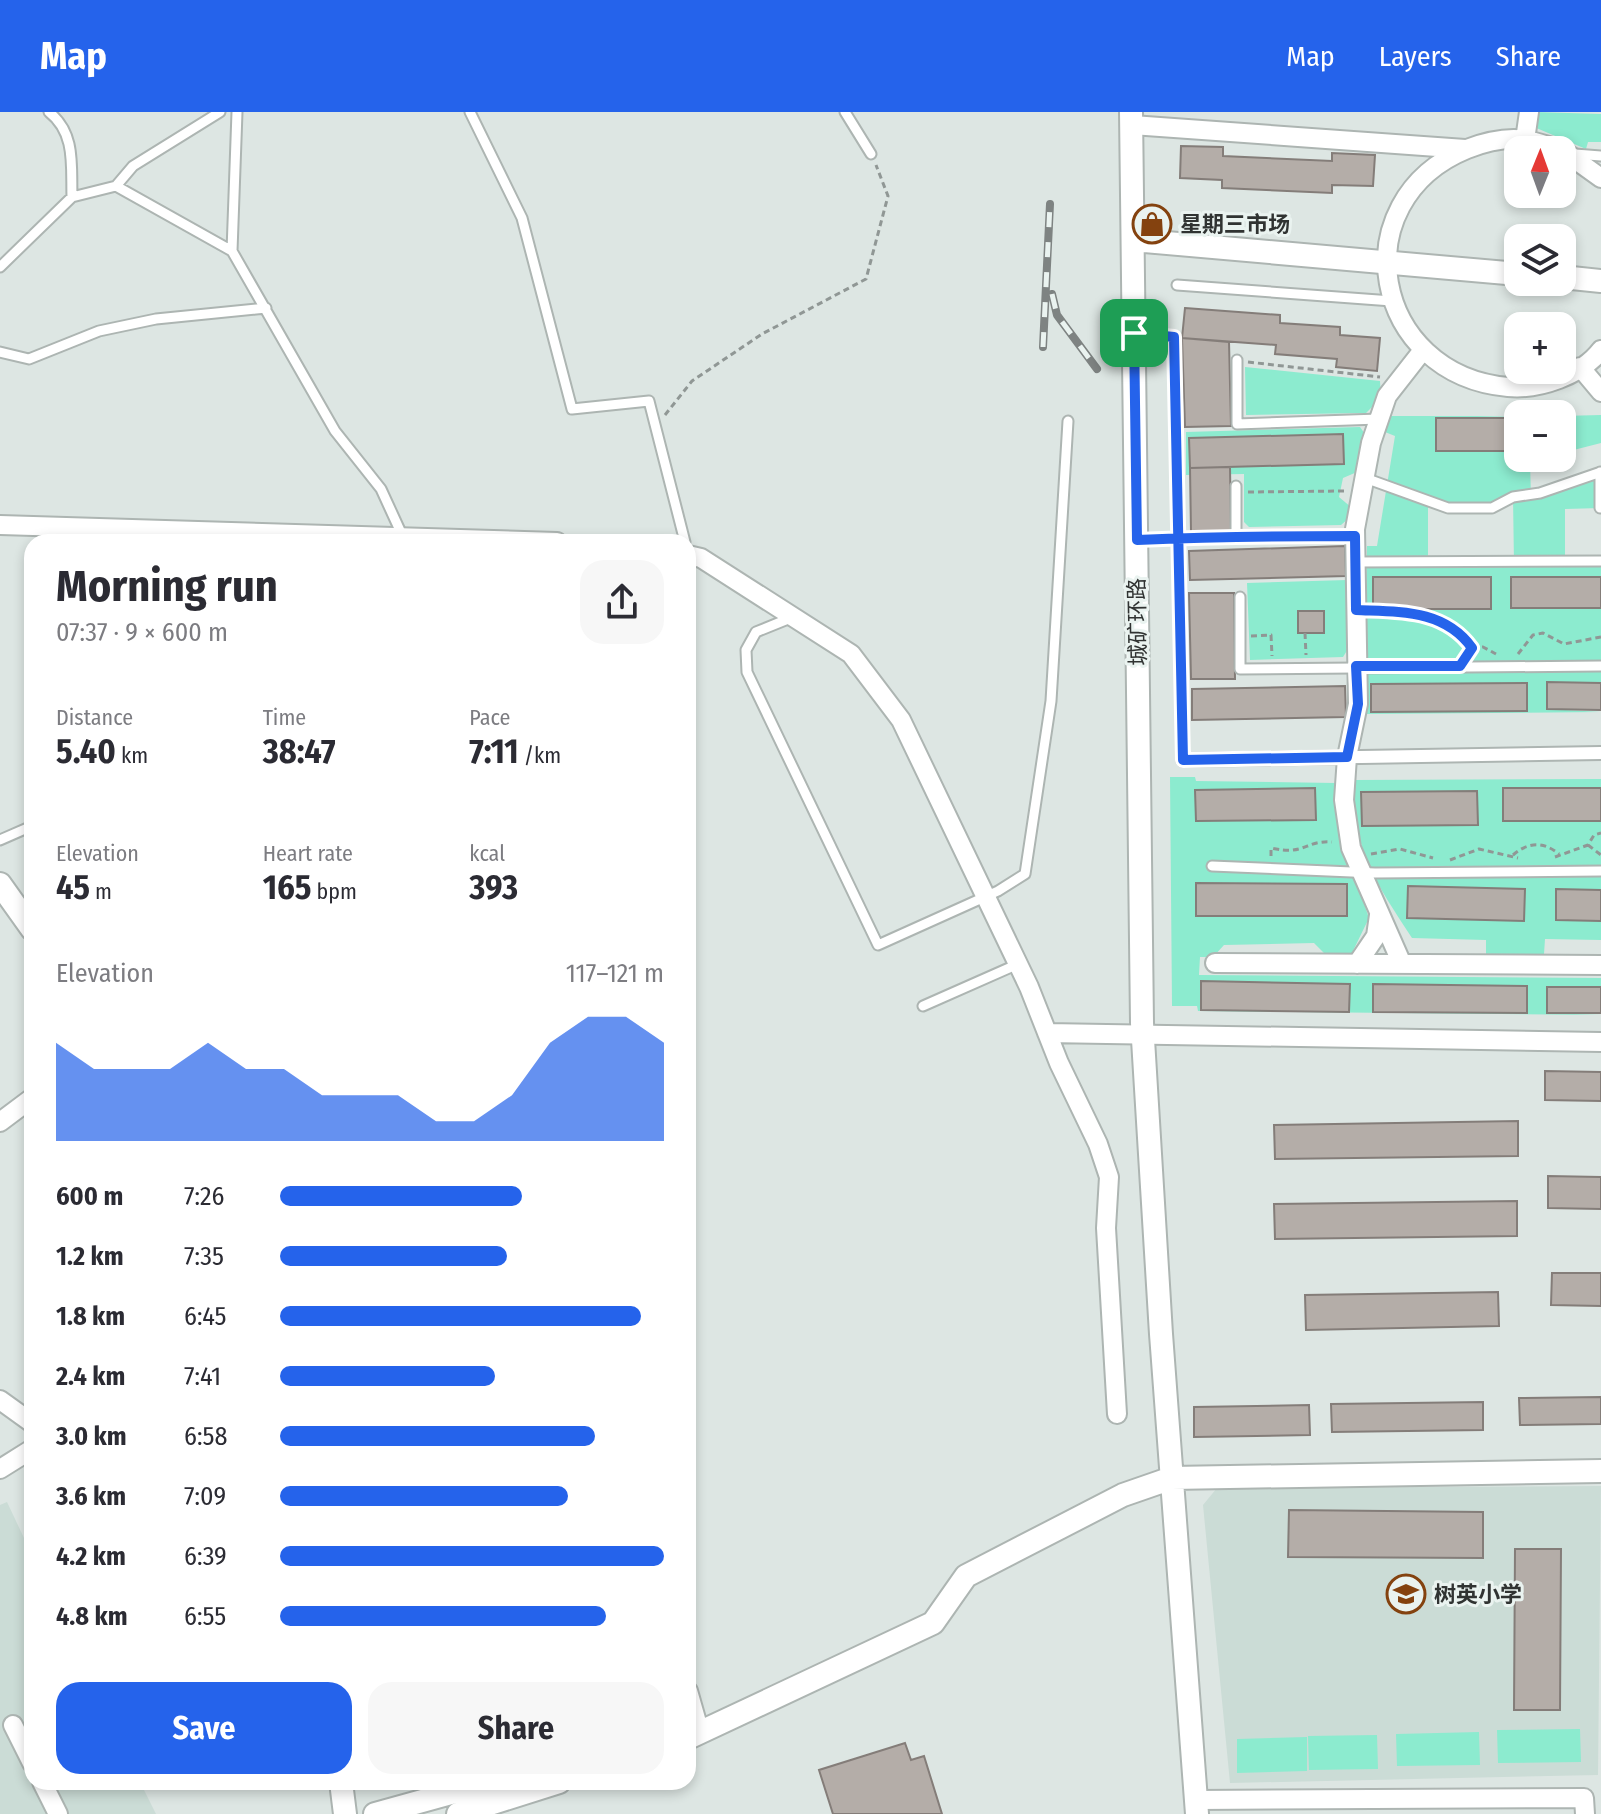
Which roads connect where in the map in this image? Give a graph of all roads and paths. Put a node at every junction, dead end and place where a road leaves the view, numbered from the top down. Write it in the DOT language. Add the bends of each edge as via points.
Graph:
graph roads {
  1 [pos="49,112"];
  2 [pos="220,112"];
  3 [pos="237,112"];
  4 [pos="470,112"];
  5 [pos="845,112"];
  6 [pos="1529,112"];
  7 [pos="1132,119"];
  8 [pos="1526,136"];
  9 [pos="1504,141"];
  10 [pos="1467,149"];
  11 [pos="1576,153"];
  12 [pos="871,154"];
  13 [pos="1601,156"];
  14 [pos="1576,160"];
  15 [pos="1601,178"];
  16 [pos="116,186"];
  17 [pos="72,197"];
  18 [pos="1133,240"];
  19 [pos="232,251"];
  20 [pos="1386,262"];
  21 [pos="0,267"];
  22 [pos="1504,273"];
  23 [pos="1576,278"];
  24 [pos="1601,281"];
  25 [pos="1177,285"];
  26 [pos="1392,301"];
  27 [pos="266,308"];
  28 [pos="1134,333"];
  29 [pos="1423,350"];
  30 [pos="1601,350"];
  31 [pos="0,352"];
  32 [pos="1237,360"];
  33 [pos="1580,367"];
  34 [pos="1400,380"];
  35 [pos="1601,392"];
  36 [pos="1379,419"];
  37 [pos="1068,421"];
  38 [pos="656,427"];
  39 [pos="1600,472"];
  40 [pos="1363,484"];
  41 [pos="1236,489"];
  42 [pos="1600,508"];
  43 [pos="0,525"];
  44 [pos="242,534"];
  45 [pos="401,534"];
  46 [pos="683,534"];
  47 [pos="1355,536"];
  48 [pos="1236,537"];
  49 [pos="1178,538"];
  50 [pos="1137,540"];
  51 [pos="696,556"];
  52 [pos="1601,561"];
  53 [pos="1355,562"];
  54 [pos="1240,597"];
  55 [pos="1356,610"];
  56 [pos="793,617"];
  57 [pos="1305,633"];
  58 [pos="1240,636"];
  59 [pos="1601,637"];
  60 [pos="1472,648"];
  61 [pos="1516,657"];
  62 [pos="1505,658"];
  63 [pos="1356,666"];
  64 [pos="1460,666"];
  65 [pos="1601,666"];
  66 [pos="1306,667"];
  67 [pos="1273,668"];
  68 [pos="1601,753"];
  69 [pos="1347,757"];
  70 [pos="1183,760"];
  71 [pos="24,830"];
  72 [pos="1601,833"];
  73 [pos="0,840"];
  74 [pos="1588,845"];
  75 [pos="1513,855"];
  76 [pos="1560,855"];
  77 [pos="1601,855"];
  78 [pos="1356,859"];
  79 [pos="1212,866"];
  80 [pos="1271,868"];
  81 [pos="1531,869"];
  82 [pos="1601,871"];
  83 [pos="0,884"];
  84 [pos="986,896"];
  85 [pos="1379,915"];
  86 [pos="24,918"];
  87 [pos="1215,963"];
  88 [pos="1018,964"];
  89 [pos="1357,964"];
  90 [pos="1402,964"];
  91 [pos="1601,965"];
  92 [pos="923,1006"];
  93 [pos="1047,1033"];
  94 [pos="1144,1036"];
  95 [pos="1601,1042"];
  96 [pos="24,1104"];
  97 [pos="0,1122"];
  98 [pos="0,1400"];
  99 [pos="1117,1414"];
  100 [pos="24,1417"];
  101 [pos="24,1454"];
  102 [pos="1601,1458"];
  103 [pos="0,1469"];
  104 [pos="1171,1470"];
  105 [pos="1601,1471"];
  106 [pos="13,1725"];
  107 [pos="696,1728"];
  108 [pos="24,1747"];
  109 [pos="46,1790"];
  110 [pos="342,1790"];
  111 [pos="462,1790"];
  112 [pos="534,1790"];
  113 [pos="1404,1806"];
  114 [pos="1195,1810"];
  115 [pos="58,1814"];
  116 [pos="345,1814"];
  117 [pos="375,1814"];
  118 [pos="458,1814"];
  119 [pos="1585,1814"];
  1 -- 17 [label="lane" via="61,121 71,143"];
  2 -- 16 [label="lane" via="133,166"];
  3 -- 19 [label="lane"];
  4 -- 38 [label="lane" via="522,218 572,409 649,401"];
  5 -- 12 [label="lane"];
  6 -- 8 [label="street"];
  7 -- 10 [label="street"];
  7 -- 18 [label="street, 城矿环路"];
  9 -- 10 [label="street"];
  10 -- 20 [label="street" via="1446,158 1415,184 1395,219"];
  11 -- 13 [label="lane"];
  12 -- 38 [label="path" via="888,196 866,279 762,334 692,381"];
  14 -- 15 [label="street"];
  16 -- 17 [label="lane"];
  16 -- 19 [label="lane"];
  17 -- 21 [label="lane"];
  18 -- 20 [label="street"];
  18 -- 28 [label="street, 城矿环路"];
  19 -- 27 [label="lane"];
  20 -- 22 [label="street"];
  20 -- 26 [label="street"];
  23 -- 24 [label="street"];
  25 -- 26 [label="lane"];
  26 -- 29 [label="street"];
  27 -- 31 [label="lane" via="156,319 99,331 29,359"];
  27 -- 45 [label="lane" via="335,431 381,489"];
  28 -- 49 [label="lane" via="1174,337"];
  28 -- 50 [label="street, 城矿环路"];
  29 -- 33 [label="street" via="1441,367 1479,385 1521,388 1562,378"];
  29 -- 34 [label="street"];
  30 -- 33 [label="street"];
  32 -- 34 [label="path"];
  32 -- 36 [label="lane" via="1237,424"];
  33 -- 35 [label="street"];
  34 -- 36 [label="street"];
  36 -- 40 [label="street"];
  37 -- 84 [label="lane" via="1051,701 1025,874"];
  38 -- 46 [label="lane"];
  39 -- 40 [label="lane" via="1492,508 1448,508"];
  39 -- 42 [label="lane"];
  40 -- 41 [label="path"];
  40 -- 47 [label="street"];
  41 -- 48 [label="lane"];
  43 -- 44 [label="street"];
  47 -- 48 [label="lane"];
  47 -- 53 [label="street"];
  48 -- 49 [label="lane"];
  49 -- 50 [label="lane"];
  49 -- 70 [label="lane"];
  50 -- 94 [label="street, 城矿环路"];
  51 -- 56 [label="street"];
  52 -- 53 [label="lane"];
  53 -- 55 [label="street"];
  54 -- 58 [label="lane"];
  55 -- 60 [label="path" via="1419,613 1445,623"];
  55 -- 63 [label="street"];
  56 -- 84 [label="street" via="851,654 901,720"];
  56 -- 84 [label="lane" via="756,632 746,650 747,672 878,945"];
  57 -- 66 [label="path"];
  58 -- 67 [label="path" via="1271,635"];
  58 -- 67 [label="lane" via="1240,669"];
  59 -- 61 [label="path" via="1564,644 1543,633 1533,635"];
  60 -- 62 [label="path" via="1483,647"];
  60 -- 64 [label="path"];
  63 -- 64 [label="lane"];
  63 -- 66 [label="lane"];
  63 -- 69 [label="street" via="1358,704"];
  64 -- 65 [label="lane"];
  66 -- 67 [label="lane"];
  68 -- 69 [label="street"];
  69 -- 70 [label="street"];
  69 -- 78 [label="street" via="1344,800"];
  71 -- 73 [label="lane"];
  72 -- 74 [label="path"];
  74 -- 76 [label="path"];
  74 -- 77 [label="path"];
  75 -- 76 [label="path" via="1532,844"];
  75 -- 78 [label="path" via="1479,849 1441,865 1400,849"];
  75 -- 81 [label="path"];
  76 -- 81 [label="path"];
  78 -- 80 [label="lane"];
  78 -- 80 [label="path" via="1319,841 1300,851 1271,848"];
  78 -- 81 [label="lane" via="1375,873"];
  78 -- 85 [label="street"];
  79 -- 80 [label="lane"];
  81 -- 82 [label="lane"];
  83 -- 86 [label="street"];
  84 -- 88 [label="street"];
  85 -- 89 [label="street" via="1376,936"];
  85 -- 90 [label="street"];
  87 -- 89 [label="street"];
  88 -- 92 [label="lane"];
  88 -- 93 [label="street"];
  89 -- 90 [label="street"];
  90 -- 91 [label="street"];
  93 -- 94 [label="street"];
  93 -- 99 [label="street" via="1109,1177 1106,1228"];
  94 -- 95 [label="street"];
  94 -- 104 [label="street, 城矿环路"];
  96 -- 97 [label="street"];
  98 -- 100 [label="street"];
  101 -- 103 [label="street"];
  102 -- 104 [label="street"];
  104 -- 105 [label="street"];
  104 -- 107 [label="street" via="966,1576 933,1623"];
  104 -- 114 [label="street, 城矿环路"];
  106 -- 108 [label="street"];
  109 -- 115 [label="street"];
  110 -- 116 [label="street"];
  111 -- 117 [label="street"];
  112 -- 118 [label="street"];
  113 -- 114 [label="street"];
  113 -- 119 [label="street" via="1584,1798"];
}
